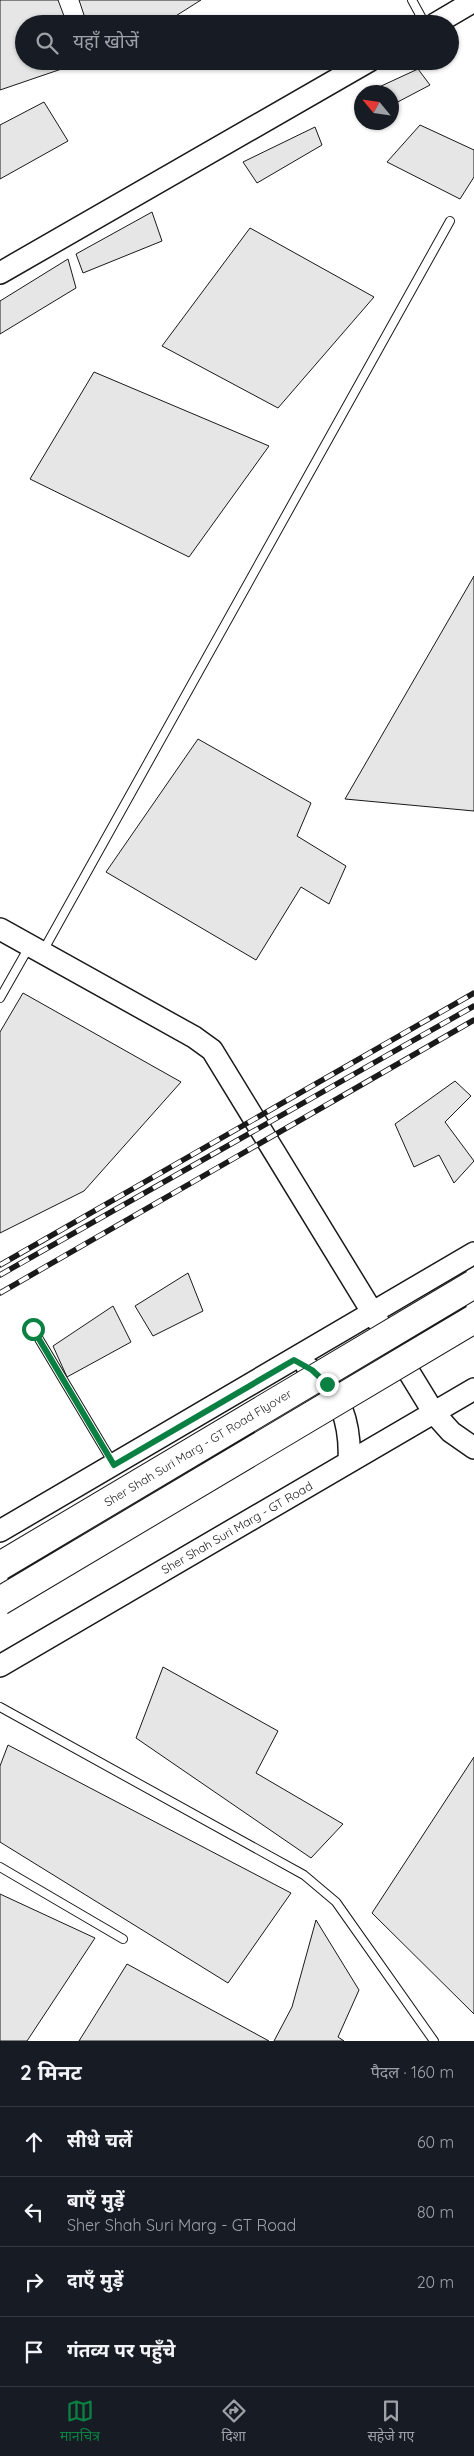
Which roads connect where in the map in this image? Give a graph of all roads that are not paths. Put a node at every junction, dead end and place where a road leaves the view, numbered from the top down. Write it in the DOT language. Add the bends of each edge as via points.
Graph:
graph roads {
  1 [pos="412,0"];
  2 [pos="474,1"];
  3 [pos="420,15"];
  4 [pos="450,15"];
  5 [pos="353,70"];
  6 [pos="450,221"];
  7 [pos="0,273"];
  8 [pos="0,929"];
  9 [pos="36,949"];
  10 [pos="0,998"];
  11 [pos="474,1253"];
  12 [pos="474,1284"];
  13 [pos="374,1313"];
  14 [pos="474,1319"];
  15 [pos="33,1329"];
  16 [pos="294,1360"];
  17 [pos="474,1389"];
  18 [pos="434,1413"];
  19 [pos="474,1448"];
  20 [pos="349,1462"];
  21 [pos="114,1465"];
  22 [pos="0,1531"];
  23 [pos="0,1566"];
  24 [pos="0,1601"];
  25 [pos="0,1666"];
  26 [pos="0,1707"];
  27 [pos="0,1867"];
  28 [pos="123,1939"];
  29 [pos="434,2041"];
  1 -- 3 [label="lane"];
  2 -- 4 [label="street"];
  5 -- 7 [label="street"];
  6 -- 9 [label="lane"];
  8 -- 9 [label="street"];
  9 -- 10 [label="lane"];
  9 -- 13 [label="street" via="212,1050"];
  11 -- 13 [label="street"];
  12 -- 23 [label="highway, Sher Shah Suri Marg - GT Road Flyover, bridge"];
  13 -- 16 [label="street"];
  13 -- 18 [label="street"];
  14 -- 24 [label="highway, bridge"];
  15 -- 21 [label="lane"];
  16 -- 20 [label="street" via="312,1370 339,1402 348,1428"];
  16 -- 21 [label="street"];
  17 -- 18 [label="street, Sher Shah Suri Marg - GT Road"];
  18 -- 19 [label="street" via="451,1432"];
  18 -- 20 [label="street, Sher Shah Suri Marg - GT Road"];
  20 -- 25 [label="street, Sher Shah Suri Marg - GT Road"];
  21 -- 22 [label="street"];
  26 -- 29 [label="lane" via="320,1886 336,1902"];
  27 -- 28 [label="lane"];
}
